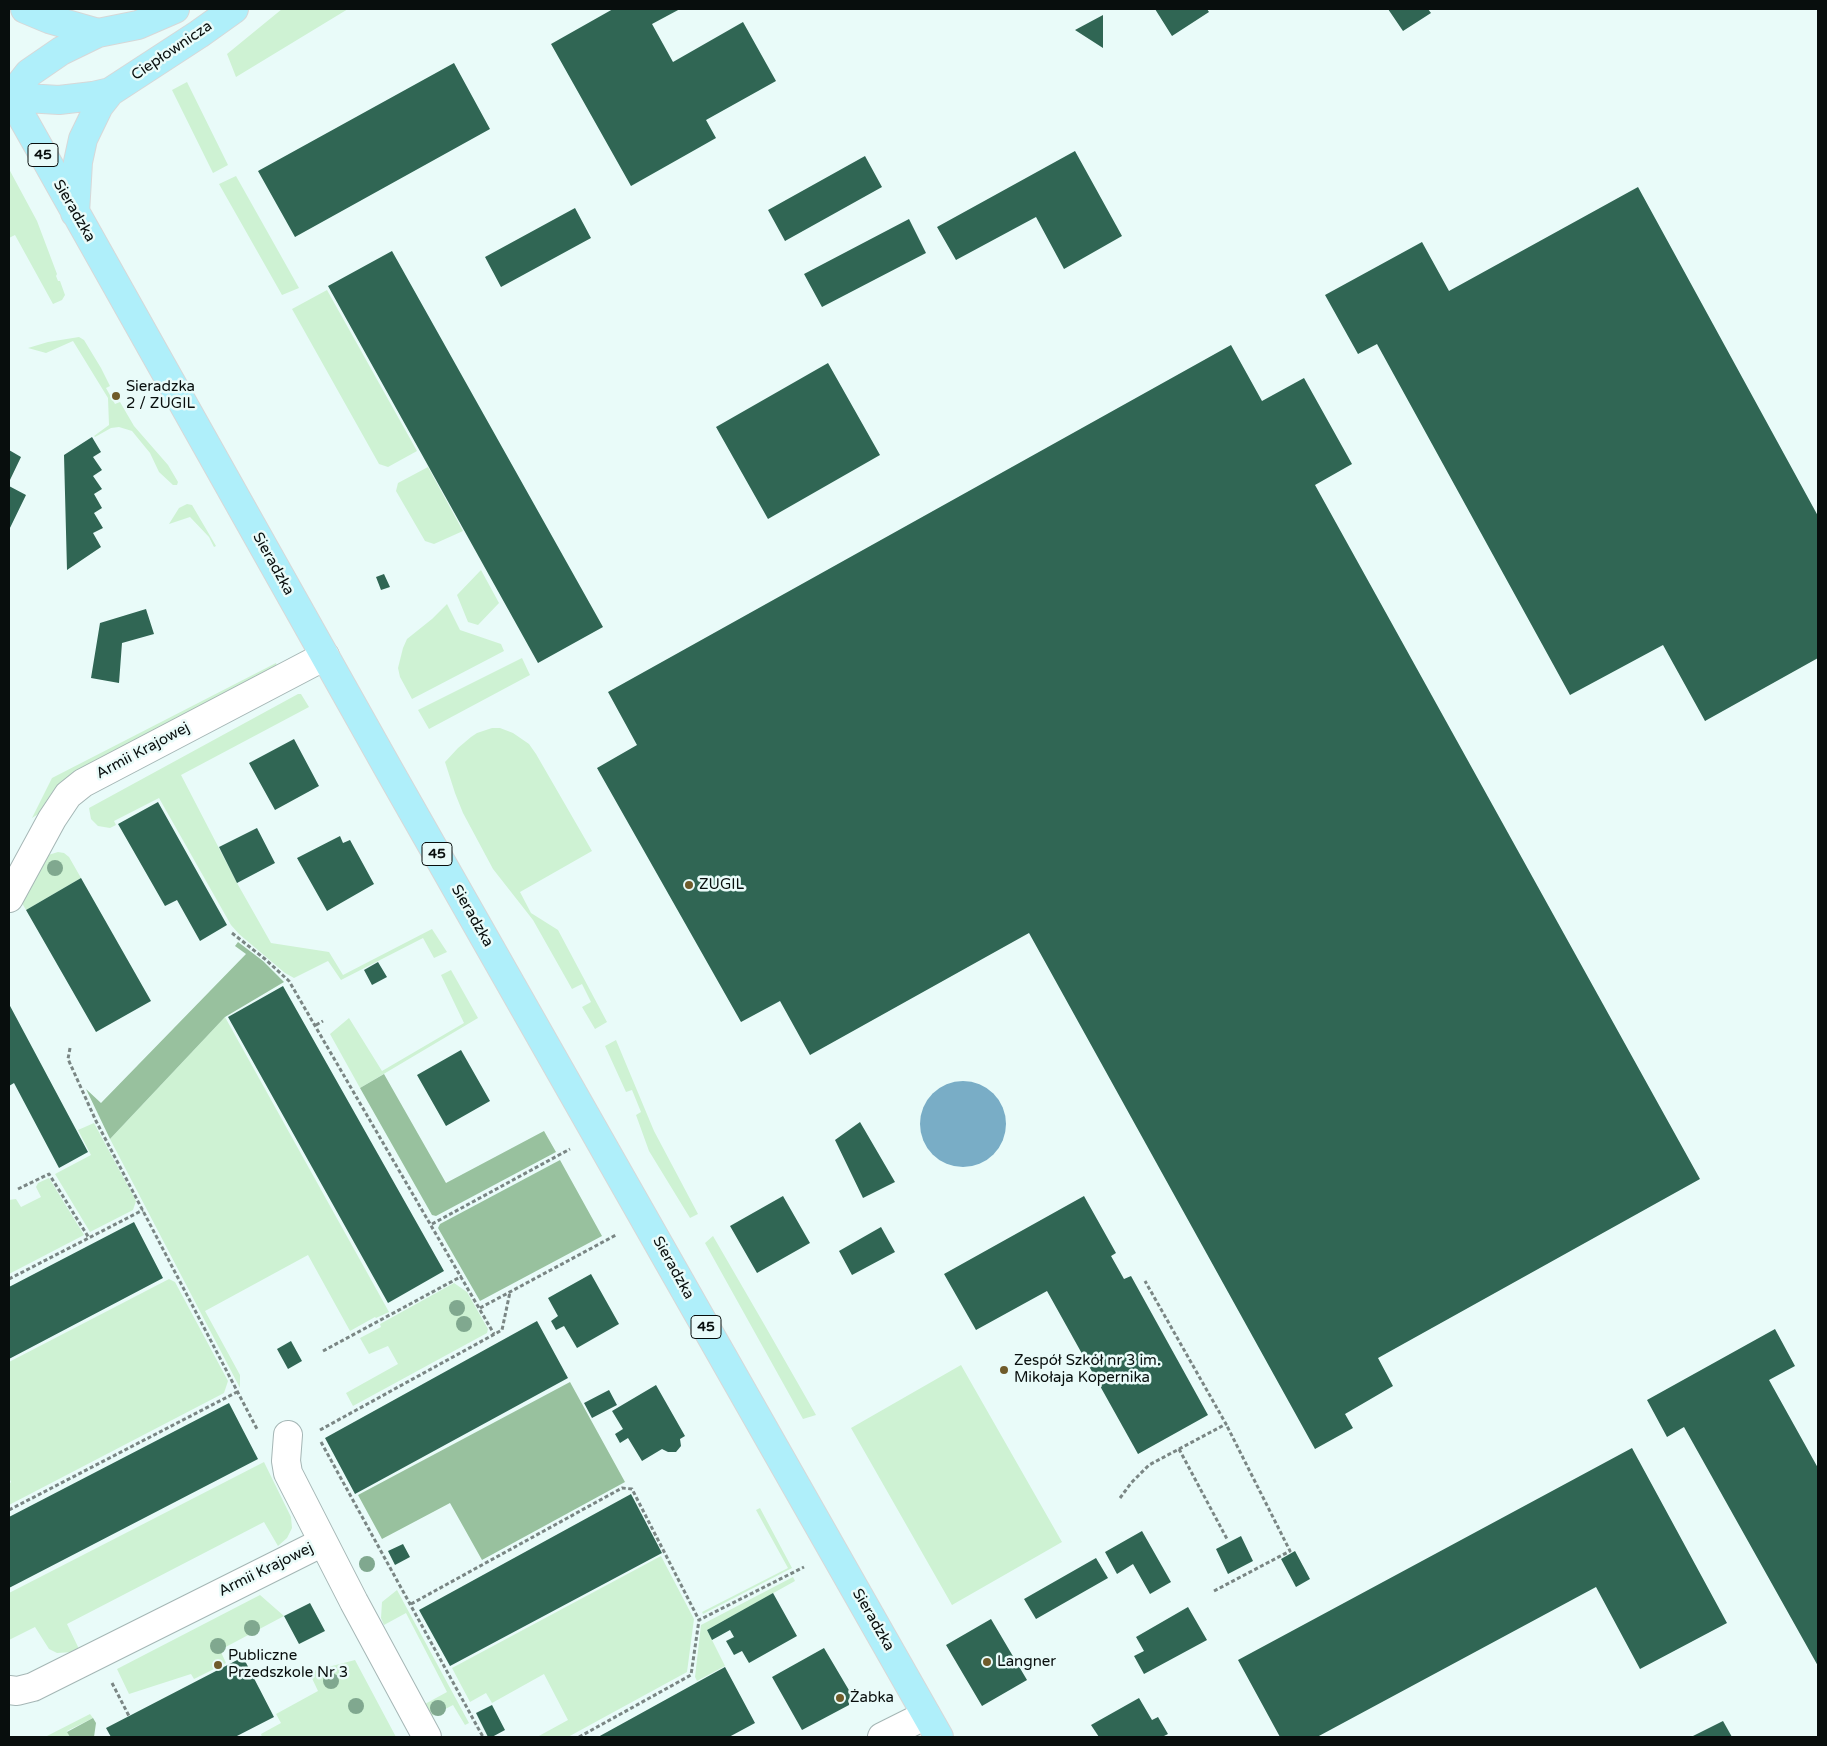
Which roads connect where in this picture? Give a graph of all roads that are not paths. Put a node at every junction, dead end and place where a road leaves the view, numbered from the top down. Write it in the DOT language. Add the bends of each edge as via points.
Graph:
graph roads {
  1 [pos="25,9"];
  2 [pos="175,9"];
  3 [pos="234,9"];
  4 [pos="98,33"];
  5 [pos="110,92"];
  6 [pos="10,96"];
  7 [pos="75,214"];
  8 [pos="325,656"];
  9 [pos="9,898"];
  10 [pos="287,1441"];
  11 [pos="323,1542"];
  12 [pos="9,1690"];
  13 [pos="932,1726"];
  14 [pos="427,1737"];
  15 [pos="882,1737"];
  1 -- 4 [label="main road"];
  2 -- 4 [label="main road" via="138,26"];
  3 -- 5 [label="main road, Ciepłownicza"];
  4 -- 6 [label="main road" via="45,60"];
  5 -- 6 [label="main road, Ciepłownicza" via="58,100"];
  5 -- 7 [label="main road, Ciepłownicza" via="83,139 78,162"];
  6 -- 7 [label="main road, Sieradzka / 45"];
  7 -- 8 [label="main road, Sieradzka / 45"];
  8 -- 9 [label="street, Armii Krajowej" via="83,783 68,795 52,819"];
  8 -- 13 [label="main road, Sieradzka / 45"];
  10 -- 11 [label="street" via="288,1473"];
  11 -- 12 [label="street, Armii Krajowej" via="33,1687"];
  11 -- 14 [label="street, Armii Krajowej"];
  13 -- 15 [label="street"];
}
